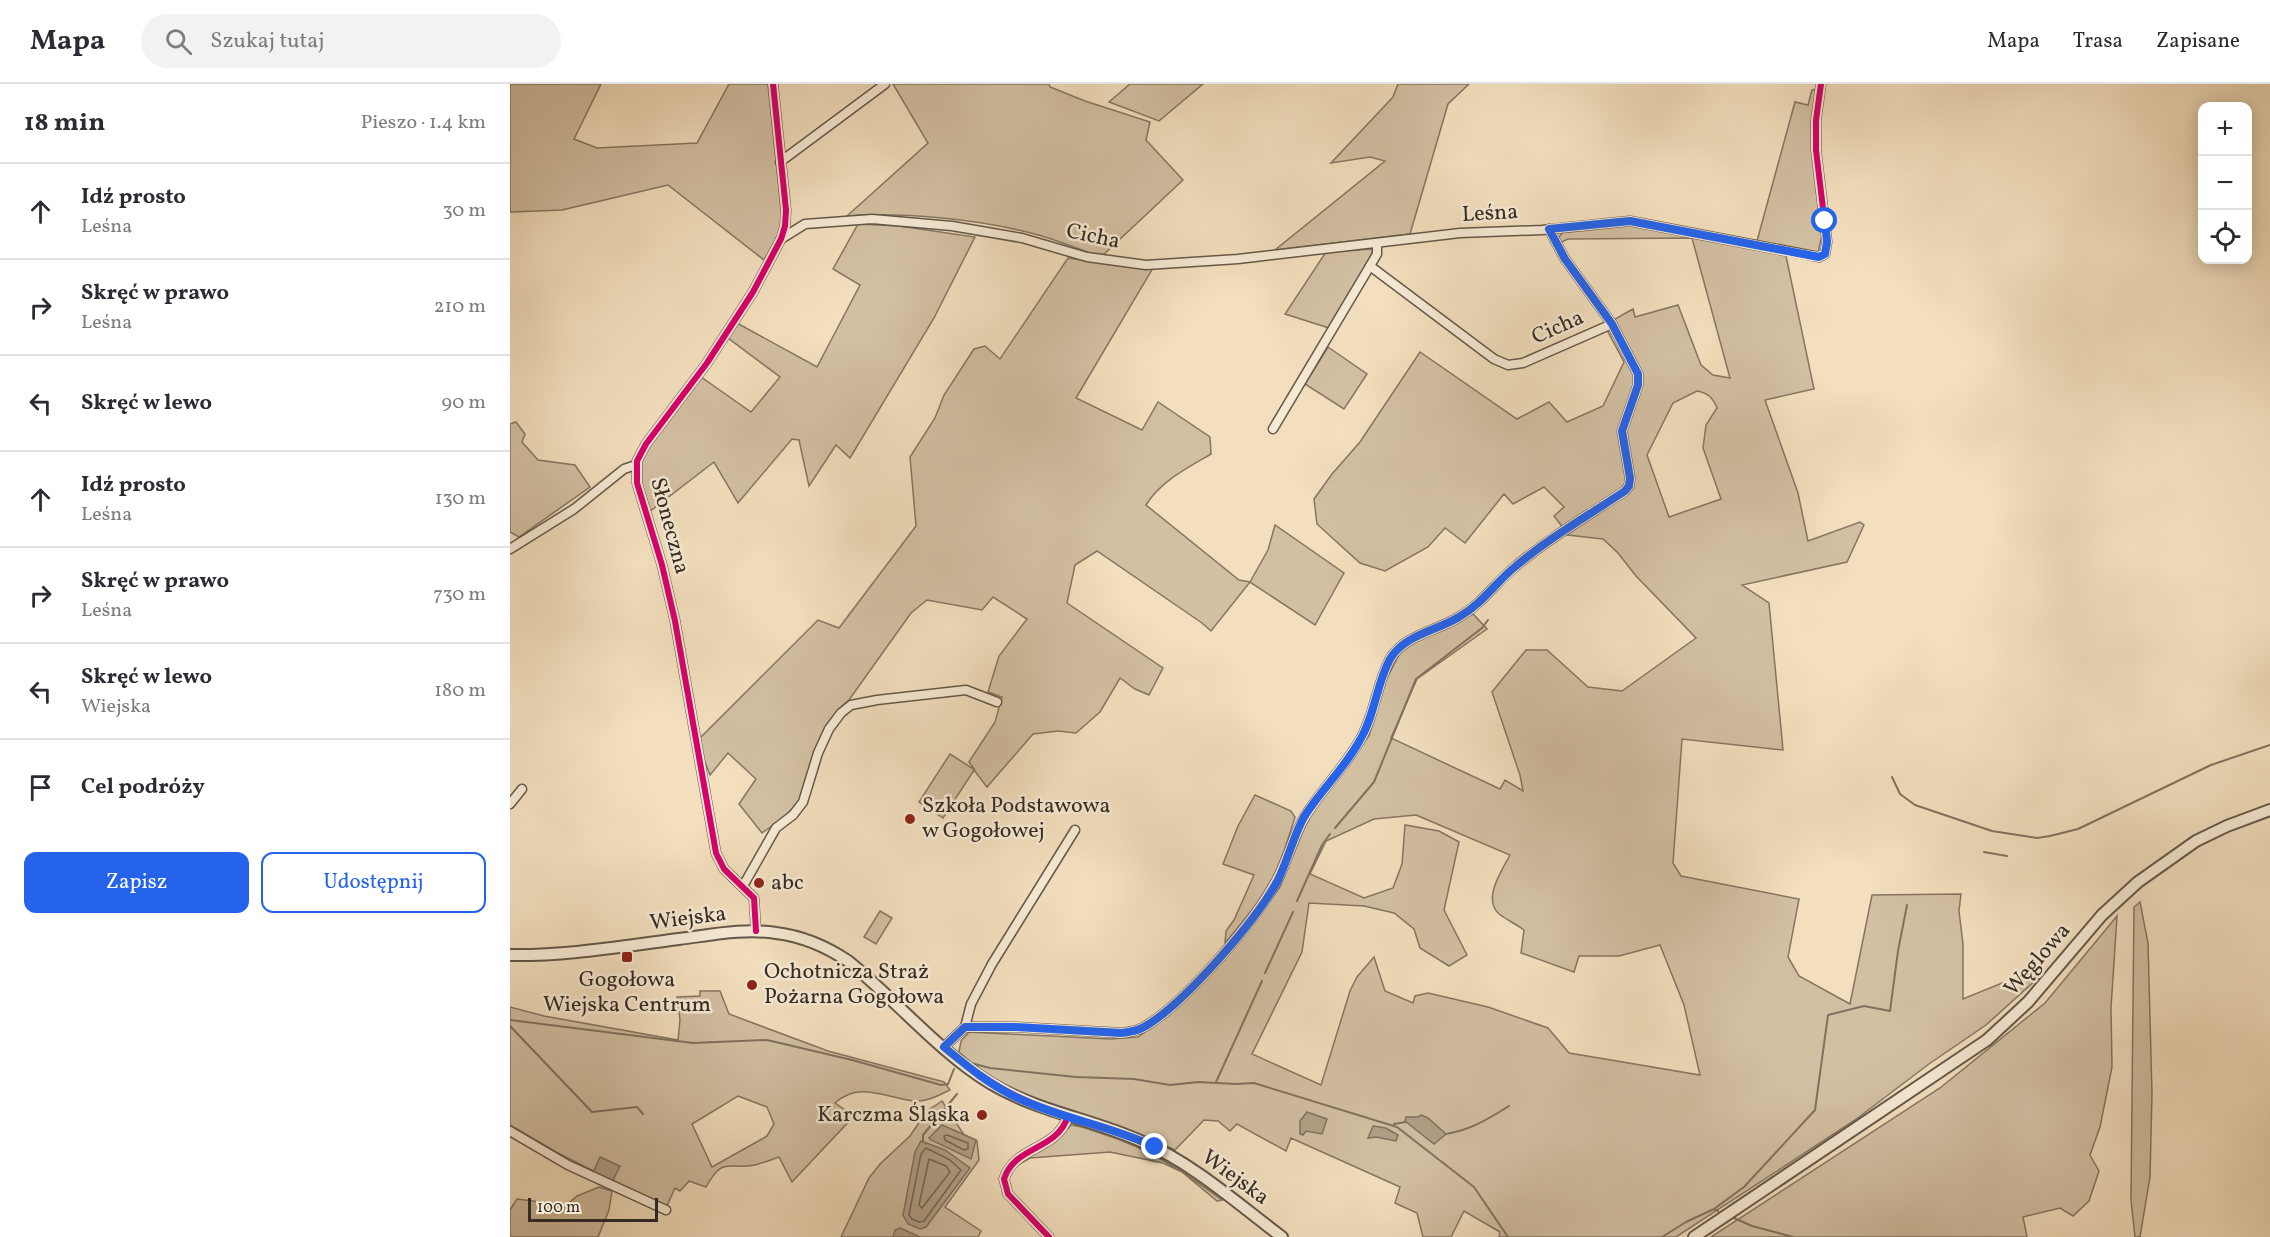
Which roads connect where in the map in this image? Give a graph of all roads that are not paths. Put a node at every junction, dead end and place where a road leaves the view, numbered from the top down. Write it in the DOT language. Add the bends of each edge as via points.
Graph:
graph roads {
  1 [pos="773,84"];
  2 [pos="885,84"];
  3 [pos="1821,84"];
  4 [pos="780,162"];
  5 [pos="786,213"];
  6 [pos="805,224"];
  7 [pos="1549,229"];
  8 [pos="781,239"];
  9 [pos="1377,243"];
  10 [pos="1371,266"];
  11 [pos="1612,324"];
  12 [pos="1273,429"];
  13 [pos="636,465"];
  14 [pos="510,549"];
  15 [pos="997,702"];
  16 [pos="522,789"];
  17 [pos="510,804"];
  18 [pos="2270,810"];
  19 [pos="1075,830"];
  20 [pos="743,886"];
  21 [pos="756,931"];
  22 [pos="510,955"];
  23 [pos="965,1027"];
  24 [pos="944,1047"];
  25 [pos="1068,1116"];
  26 [pos="510,1131"];
  27 [pos="666,1210"];
  28 [pos="1049,1237"];
  29 [pos="1282,1237"];
  30 [pos="1694,1237"];
  1 -- 4 [label="street, Słoneczna"];
  2 -- 4 [label="street"];
  3 -- 7 [label="street, Leśna" via="1816,150 1827,242 1825,254 1805,255 1630,221"];
  4 -- 5 [label="street, Słoneczna"];
  5 -- 6 [label="street"];
  5 -- 8 [label="street, Słoneczna"];
  6 -- 8 [label="street, Cicha"];
  6 -- 9 [label="street, Cicha" via="872,219 952,226 1022,237 1087,257 1146,265"];
  7 -- 9 [label="street, Leśna" via="1460,233"];
  7 -- 11 [label="street" via="1565,259"];
  8 -- 13 [label="street, Słoneczna" via="721,342 646,444"];
  9 -- 10 [label="street"];
  10 -- 11 [label="street, Cicha" via="1506,365 1523,363"];
  10 -- 12 [label="street"];
  11 -- 23 [label="street" via="1638,374 1622,431 1629,486 1523,560 1470,610 1411,639 1396,651 1381,680 1371,718 1303,820 1277,882 1207,972 1172,1005 1136,1031"];
  13 -- 14 [label="street" via="624,469 574,510"];
  13 -- 20 [label="street, Słoneczna" via="639,491 675,621 716,854 724,869"];
  15 -- 20 [label="street" via="966,690 851,705 829,729 804,802 776,828"];
  16 -- 17 [label="street"];
  18 -- 30 [label="street, Węglowa" via="2206,836 2152,870 2110,906 2004,1026"];
  19 -- 23 [label="street" via="992,964 971,1004"];
  20 -- 21 [label="street, Słoneczna" via="756,903"];
  21 -- 22 [label="street, Wiejska" via="568,953"];
  21 -- 24 [label="street, Wiejska" via="800,939 841,957"];
  23 -- 24 [label="street"];
  24 -- 25 [label="street, Wiejska" via="1003,1090"];
  25 -- 28 [label="street" via="1061,1132 1019,1158 1004,1179 1008,1194"];
  25 -- 29 [label="street, Wiejska" via="1136,1138 1163,1152"];
  26 -- 27 [label="street" via="568,1165"];
}
